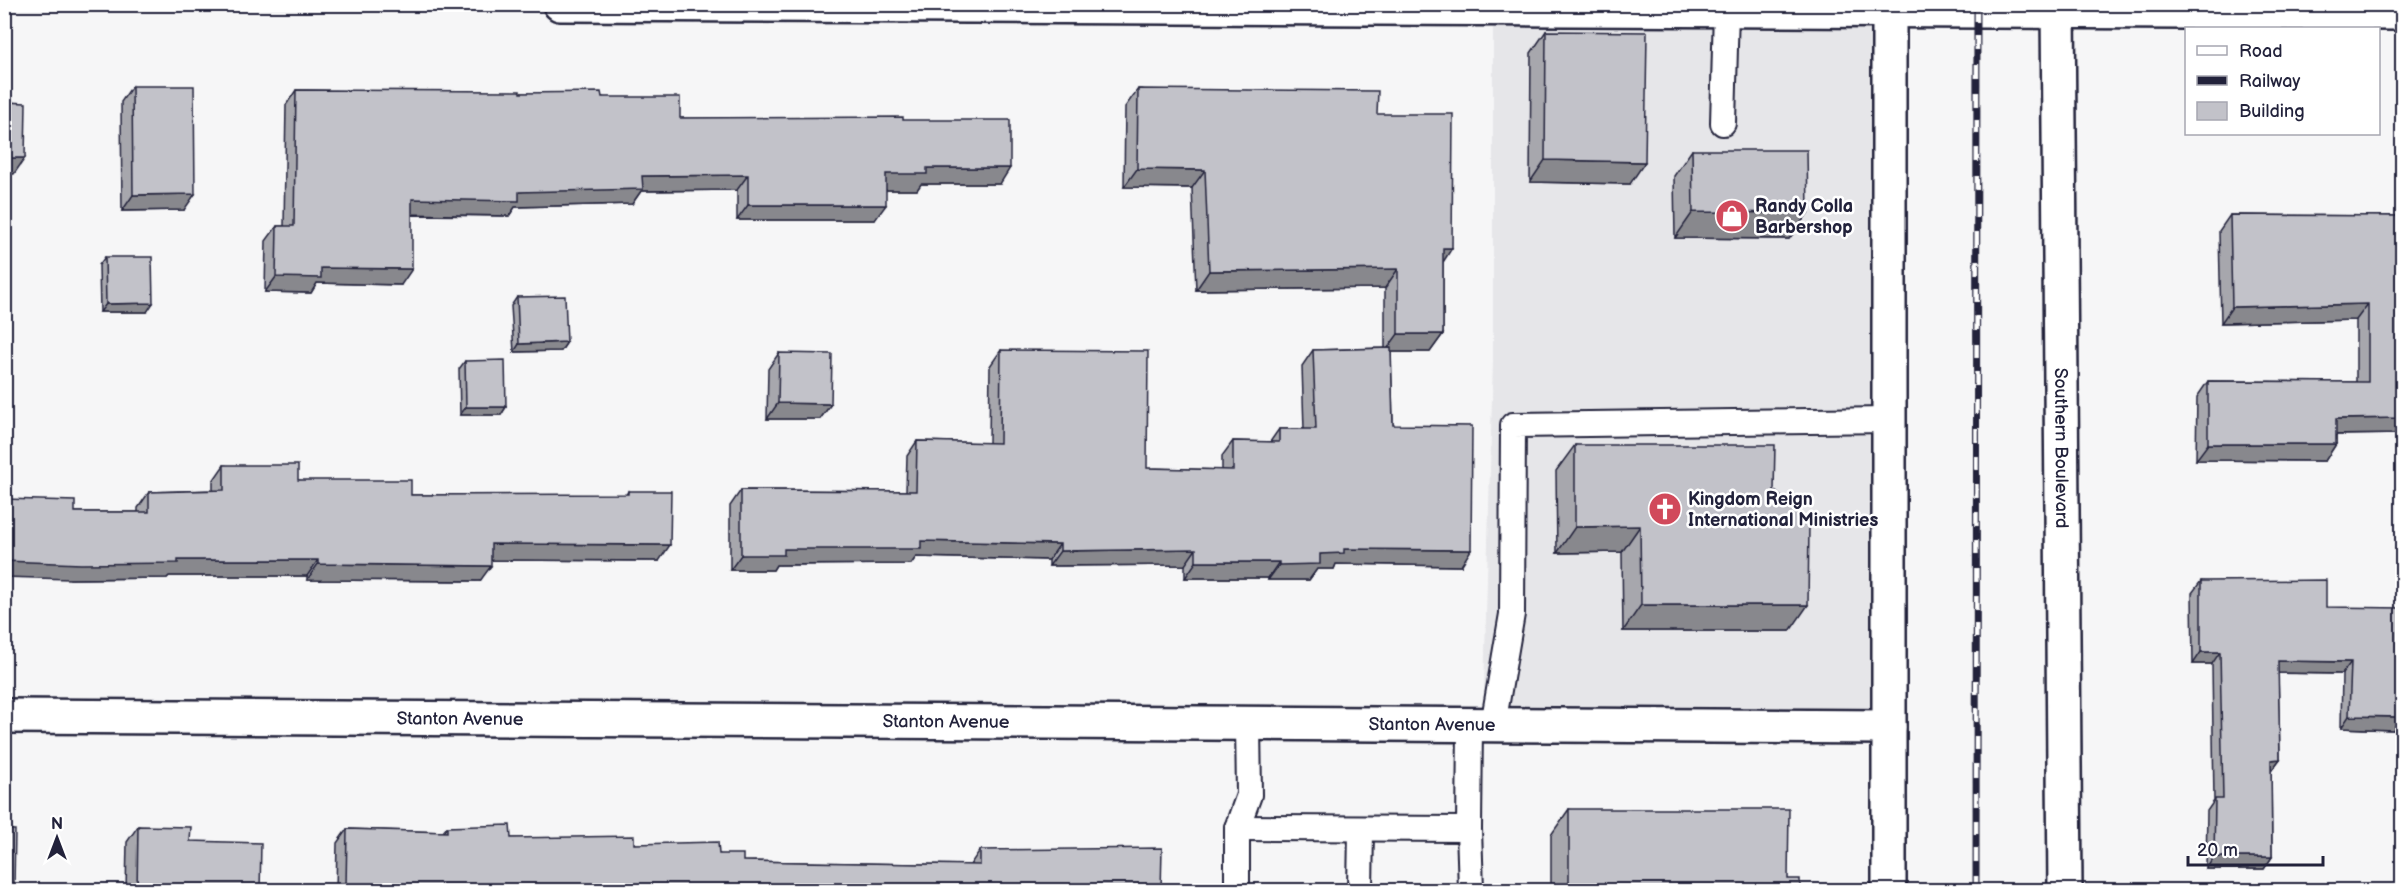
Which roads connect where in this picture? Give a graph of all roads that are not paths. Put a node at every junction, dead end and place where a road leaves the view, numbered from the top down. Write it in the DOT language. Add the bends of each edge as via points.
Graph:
graph roads {
  1 [pos="560,4"];
  2 [pos="1640,7"];
  3 [pos="1888,7"];
  4 [pos="2058,8"];
  5 [pos="1726,9"];
  6 [pos="2403,13"];
  7 [pos="1723,123"];
  8 [pos="1888,420"];
  9 [pos="4,716"];
  10 [pos="1248,724"];
  11 [pos="1481,725"];
  12 [pos="1888,727"];
  13 [pos="1237,828"];
  14 [pos="1469,829"];
  15 [pos="1361,830"];
  16 [pos="1237,891"];
  17 [pos="1360,891"];
  18 [pos="1471,891"];
  19 [pos="1889,891"];
  20 [pos="2065,891"];
  1 -- 2 [label="street"];
  2 -- 5 [label="street"];
  3 -- 4 [label="street"];
  3 -- 5 [label="street"];
  3 -- 8 [label="street"];
  4 -- 6 [label="street"];
  4 -- 20 [label="street, Southern Boulevard"];
  5 -- 7 [label="lane"];
  8 -- 11 [label="lane" via="1513,425 1512,614"];
  8 -- 12 [label="street"];
  9 -- 10 [label="street, Stanton Avenue"];
  10 -- 11 [label="street, Stanton Avenue"];
  10 -- 13 [label="lane" via="1249,795"];
  11 -- 12 [label="street, Stanton Avenue"];
  11 -- 14 [label="lane"];
  12 -- 19 [label="street"];
  13 -- 15 [label="lane"];
  13 -- 16 [label="lane"];
  14 -- 15 [label="lane"];
  14 -- 18 [label="lane"];
  15 -- 17 [label="lane"];
}
